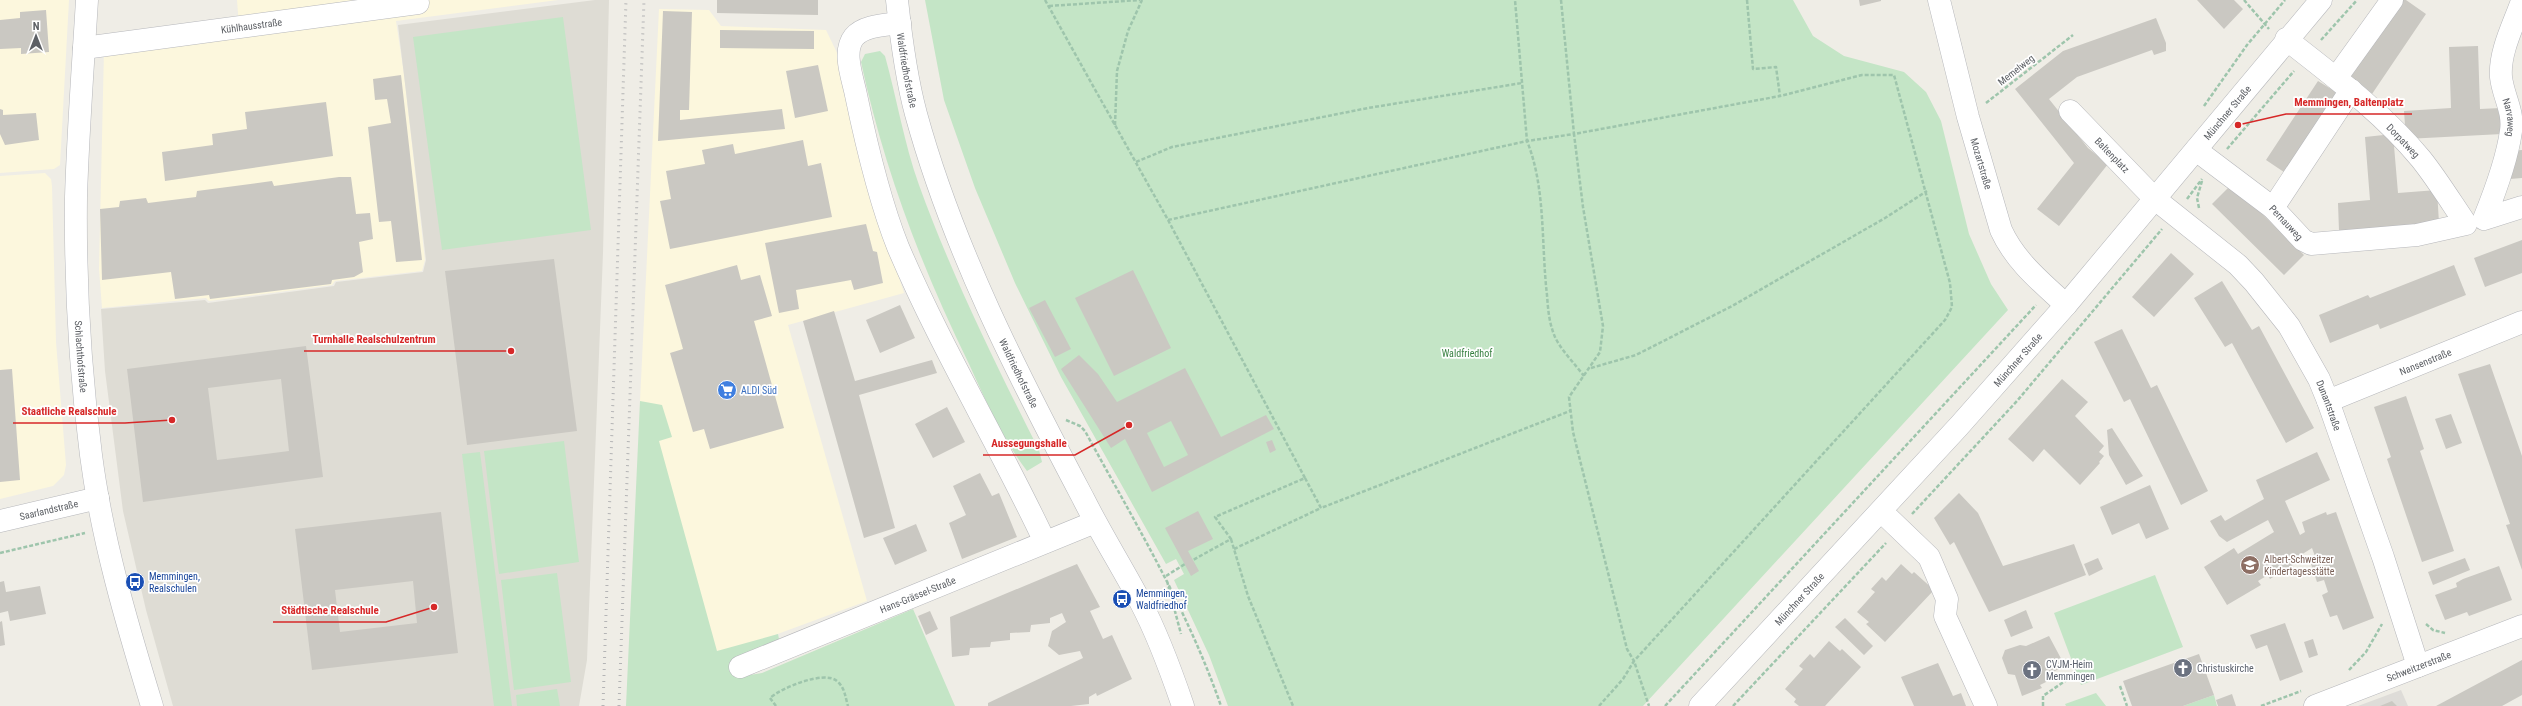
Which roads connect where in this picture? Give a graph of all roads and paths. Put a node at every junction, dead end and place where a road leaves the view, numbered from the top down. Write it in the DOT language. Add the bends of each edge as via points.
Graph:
graph roads {
  1 [pos="87,0"];
  2 [pos="897,0"];
  3 [pos="1045,0"];
  4 [pos="1141,0"];
  5 [pos="1515,0"];
  6 [pos="1561,0"];
  7 [pos="1747,0"];
  8 [pos="1939,0"];
  9 [pos="2244,0"];
  10 [pos="2285,0"];
  11 [pos="2321,0"];
  12 [pos="2392,0"];
  13 [pos="2522,1"];
  14 [pos="418,3"];
  15 [pos="1049,6"];
  16 [pos="900,23"];
  17 [pos="2265,24"];
  18 [pos="2073,35"];
  19 [pos="2284,42"];
  20 [pos="84,48"];
  21 [pos="1523,83"];
  22 [pos="2343,84"];
  23 [pos="1780,96"];
  24 [pos="2201,110"];
  25 [pos="2070,111"];
  26 [pos="1968,117"];
  27 [pos="1115,125"];
  28 [pos="1574,134"];
  29 [pos="1527,141"];
  30 [pos="2196,150"];
  31 [pos="1136,162"];
  32 [pos="2203,179"];
  33 [pos="1927,191"];
  34 [pos="2155,199"];
  35 [pos="2522,207"];
  36 [pos="2273,208"];
  37 [pos="2200,211"];
  38 [pos="1168,220"];
  39 [pos="2475,221"];
  40 [pos="2162,235"];
  41 [pos="2156,236"];
  42 [pos="2041,299"];
  43 [pos="2066,305"];
  44 [pos="2522,322"];
  45 [pos="1590,368"];
  46 [pos="1584,376"];
  47 [pos="2328,401"];
  48 [pos="1570,411"];
  49 [pos="1061,414"];
  50 [pos="1305,478"];
  51 [pos="98,498"];
  52 [pos="1321,508"];
  53 [pos="1880,511"];
  54 [pos="0,521"];
  55 [pos="1095,522"];
  56 [pos="104,529"];
  57 [pos="1231,539"];
  58 [pos="1045,542"];
  59 [pos="1234,549"];
  60 [pos="0,553"];
  61 [pos="1193,560"];
  62 [pos="1185,564"];
  63 [pos="1166,575"];
  64 [pos="2383,618"];
  65 [pos="2423,622"];
  66 [pos="2522,626"];
  67 [pos="2433,630"];
  68 [pos="1181,634"];
  69 [pos="1634,660"];
  70 [pos="2418,666"];
  71 [pos="740,667"];
  72 [pos="2345,673"];
  73 [pos="2071,677"];
  74 [pos="2120,686"];
  75 [pos="2310,698"];
  76 [pos="1179,705"];
  77 [pos="152,706"];
  78 [pos="776,706"];
  79 [pos="848,706"];
  80 [pos="1222,706"];
  81 [pos="1293,706"];
  82 [pos="1599,706"];
  83 [pos="1649,706"];
  84 [pos="1665,706"];
  85 [pos="1700,706"];
  86 [pos="1986,706"];
  87 [pos="2043,706"];
  88 [pos="2127,706"];
  89 [pos="2261,706"];
  1 -- 20 [label="street, Schlachthofstraße"];
  2 -- 16 [label="street, Waldfriedhofstraße"];
  3 -- 15 [label="path"];
  4 -- 15 [label="path"];
  4 -- 27 [label="path" via="1128,31 1117,71"];
  5 -- 21 [label="path"];
  6 -- 28 [label="path"];
  7 -- 23 [label="path" via="1753,69 1776,67"];
  8 -- 26 [label="street, Mozartstraße"];
  9 -- 17 [label="path"];
  10 -- 17 [label="path"];
  11 -- 19 [label="street, Münchner Straße"];
  12 -- 22 [label="street"];
  13 -- 39 [label="street, Narvaweg" via="2503,56 2501,75 2502,91 2510,107 2511,130 2499,183"];
  14 -- 20 [label="street, Kühlhausstraße"];
  15 -- 27 [label="path"];
  16 -- 55 [label="street, Waldfriedhofstraße" via="915,112 939,188 964,253 1002,338"];
  16 -- 58 [label="street, Waldfriedhofstraße" via="870,28 854,37 848,54 860,117 898,246 947,352"];
  17 -- 19 [label="path"];
  17 -- 24 [label="path"];
  18 -- 26 [label="path, Memelweg"];
  19 -- 22 [label="street, Dorpatweg"];
  19 -- 30 [label="street, Münchner Straße"];
  20 -- 51 [label="street, Schlachthofstraße" via="78,156 77,288 85,409"];
  21 -- 29 [label="path"];
  21 -- 31 [label="path" via="1368,108 1172,147"];
  22 -- 36 [label="street"];
  22 -- 39 [label="street, Dorpatweg" via="2421,159"];
  23 -- 28 [label="path"];
  23 -- 33 [label="path" via="1862,74 1894,75"];
  25 -- 34 [label="street, Baltenplatz"];
  26 -- 43 [label="street, Mozartstraße" via="2007,245 2023,265"];
  27 -- 31 [label="path"];
  28 -- 29 [label="path"];
  28 -- 45 [label="path" via="1583,207 1603,326 1600,352"];
  29 -- 38 [label="path"];
  29 -- 46 [label="path" via="1535,162 1539,185 1548,313 1555,338"];
  30 -- 34 [label="street, Münchner Straße"];
  30 -- 36 [label="street, Pernauweg"];
  31 -- 38 [label="path"];
  32 -- 37 [label="path" via="2197,198"];
  33 -- 45 [label="path" via="1732,306 1636,355"];
  33 -- 69 [label="path" via="1950,283 1952,307 1945,320"];
  34 -- 43 [label="street, Münchner Straße"];
  34 -- 47 [label="street, Dunantstraße" via="2238,265 2254,282 2289,326"];
  35 -- 39 [label="street"];
  36 -- 39 [label="street, Pernauweg" via="2303,240 2310,244 2417,235"];
  38 -- 50 [label="path"];
  40 -- 41 [label="path"];
  42 -- 84 [label="path"];
  43 -- 53 [label="street, Münchner Straße"];
  44 -- 47 [label="street, Nansenstraße"];
  45 -- 46 [label="path"];
  46 -- 48 [label="path" via="1569,397"];
  47 -- 70 [label="street, Dunantstraße"];
  48 -- 52 [label="path"];
  48 -- 69 [label="path" via="1627,649"];
  49 -- 63 [label="path" via="1066,420 1085,431"];
  50 -- 52 [label="path"];
  50 -- 57 [label="path" via="1215,517"];
  51 -- 54 [label="street, Saarlandstraße"];
  51 -- 56 [label="street, Schlachthofstraße"];
  52 -- 59 [label="path"];
  53 -- 85 [label="street, Münchner Straße"];
  53 -- 86 [label="street" via="1929,557 1947,599 1945,616"];
  55 -- 58 [label="street, Hans-Grässel-Straße"];
  55 -- 76 [label="street, Waldfriedhofstraße" via="1142,604 1161,645"];
  56 -- 60 [label="path"];
  56 -- 77 [label="street, Schlachthofstraße"];
  57 -- 59 [label="path"];
  57 -- 61 [label="path"];
  58 -- 71 [label="street, Hans-Grässel-Straße"];
  59 -- 81 [label="path" via="1248,596"];
  62 -- 63 [label="path"];
  63 -- 68 [label="path"];
  63 -- 80 [label="path" via="1192,630"];
  64 -- 72 [label="path" via="2376,638"];
  65 -- 67 [label="path"];
  66 -- 70 [label="street, Schweitzerstraße"];
  69 -- 82 [label="path" via="1623,679"];
  69 -- 83 [label="path"];
  70 -- 75 [label="street, Schweitzerstraße"];
  73 -- 87 [label="path" via="2043,696"];
  74 -- 88 [label="path"];
  75 -- 89 [label="path"];
  78 -- 79 [label="path" via="770,698 778,691 824,677 836,680 845,690"];
}
